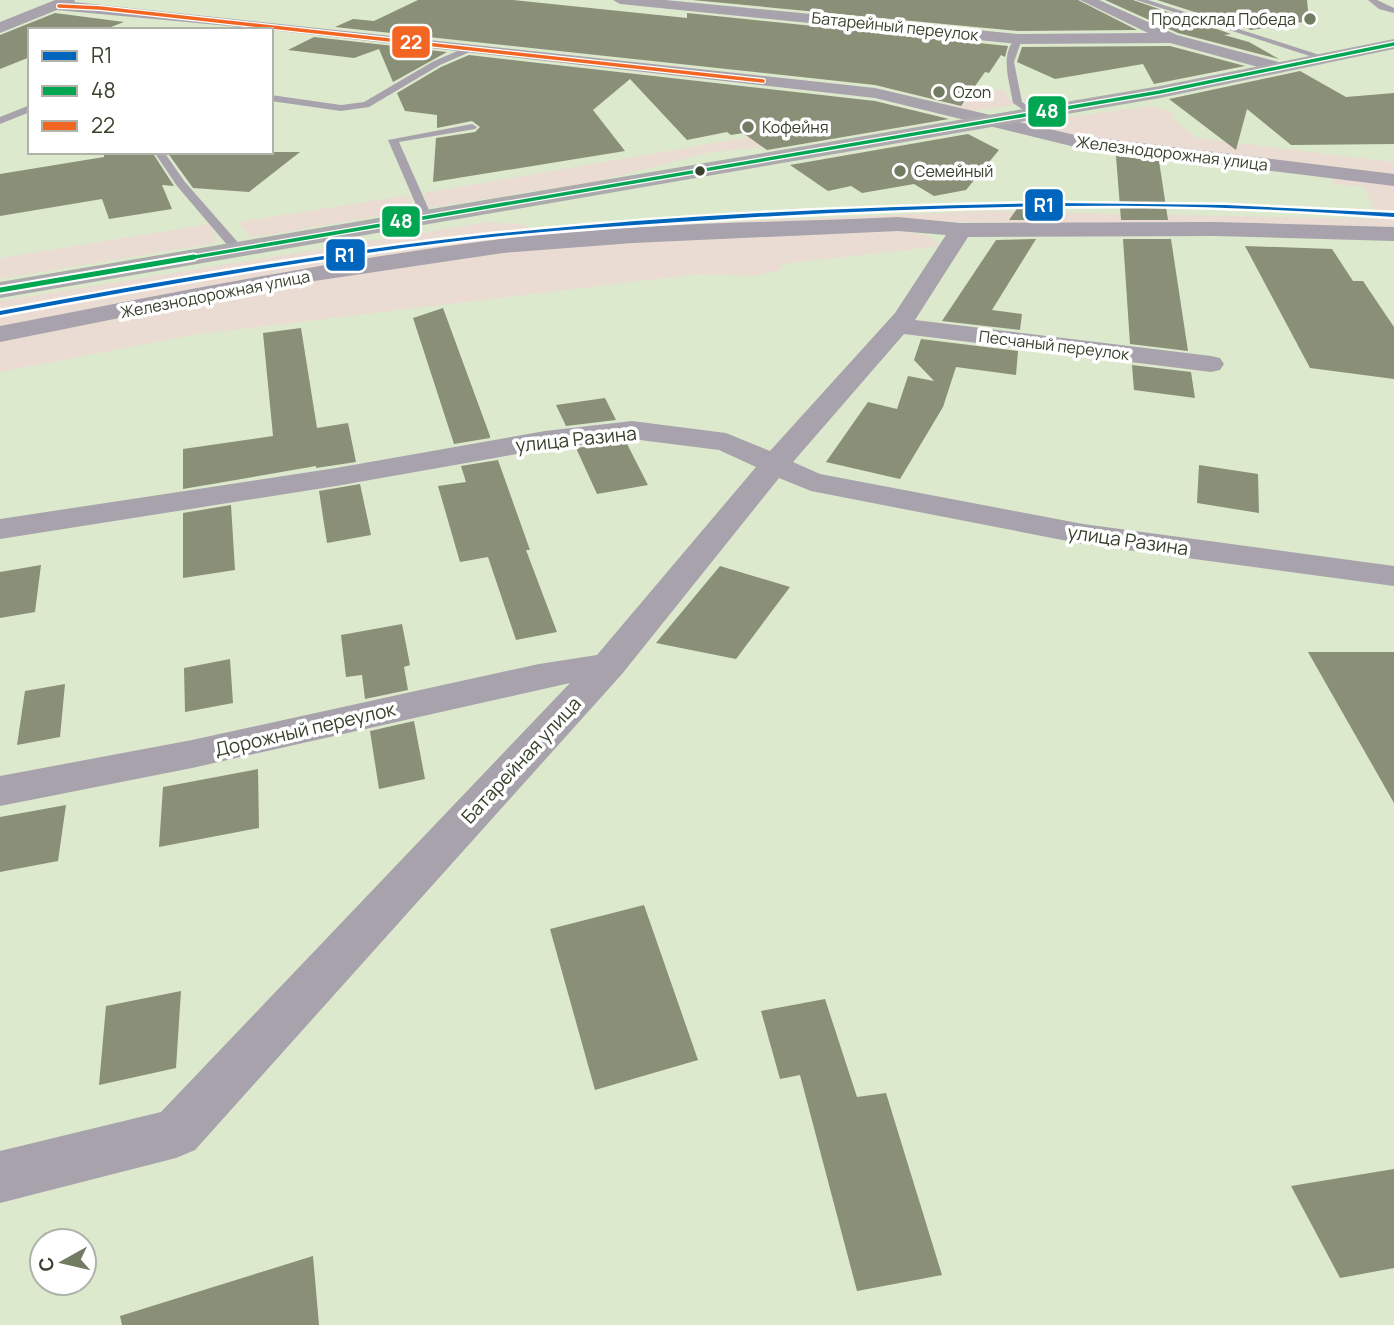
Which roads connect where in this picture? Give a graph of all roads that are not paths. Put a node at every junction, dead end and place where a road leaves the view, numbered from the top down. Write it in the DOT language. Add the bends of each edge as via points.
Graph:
graph roads {
  1 [pos="620,0"];
  2 [pos="1087,0"];
  3 [pos="1140,0"];
  4 [pos="1372,0"];
  5 [pos="64,3"];
  6 [pos="1394,11"];
  7 [pos="0,28"];
  8 [pos="1171,38"];
  9 [pos="1018,39"];
  10 [pos="1394,44"];
  11 [pos="469,49"];
  12 [pos="1325,58"];
  13 [pos="1279,68"];
  14 [pos="273,98"];
  15 [pos="28,109"];
  16 [pos="1032,113"];
  17 [pos="0,121"];
  18 [pos="986,121"];
  19 [pos="472,127"];
  20 [pos="160,154"];
  21 [pos="1394,180"];
  22 [pos="428,219"];
  23 [pos="960,230"];
  24 [pos="1394,234"];
  25 [pos="238,250"];
  26 [pos="0,290"];
  27 [pos="897,325"];
  28 [pos="0,334"];
  29 [pos="1211,364"];
  30 [pos="775,464"];
  31 [pos="0,529"];
  32 [pos="1394,576"];
  33 [pos="609,664"];
  34 [pos="0,791"];
  35 [pos="0,1177"];
  1 -- 9 [label="street, Батарейный переулок"];
  2 -- 8 [label="street"];
  3 -- 12 [label="lane"];
  4 -- 6 [label="lane"];
  5 -- 7 [label="street"];
  5 -- 11 [label="street"];
  8 -- 9 [label="street, Батарейный переулок"];
  8 -- 13 [label="street"];
  9 -- 16 [label="lane" via="1010,62 1013,78 1018,103"];
  10 -- 12 [label="main road"];
  11 -- 14 [label="lane" via="366,105 341,108"];
  11 -- 18 [label="street" via="875,93"];
  12 -- 13 [label="main road"];
  13 -- 16 [label="main road"];
  15 -- 17 [label="lane"];
  16 -- 18 [label="main road"];
  18 -- 21 [label="street, Железнодорожная улица" via="1075,141"];
  18 -- 22 [label="main road, Железнодорожная улица"];
  19 -- 22 [label="lane" via="393,141"];
  20 -- 25 [label="lane"];
  22 -- 25 [label="main road, Железнодорожная улица"];
  23 -- 24 [label="street, Железнодорожная улица"];
  23 -- 27 [label="street, Батарейная улица"];
  23 -- 28 [label="street, Железнодорожная улица" via="898,224 792,227 503,246 274,281"];
  25 -- 26 [label="main road, Железнодорожная улица"];
  27 -- 29 [label="street, Песчаный переулок"];
  27 -- 30 [label="street, Батарейная улица"];
  30 -- 31 [label="street, улица Разина" via="726,442 632,430 545,440"];
  30 -- 32 [label="street, улица Разина" via="811,482 1083,534"];
  30 -- 33 [label="street, Батарейная улица"];
  33 -- 34 [label="street, Дорожный переулок"];
  33 -- 35 [label="street, Батарейная улица" via="176,1133"];
}
